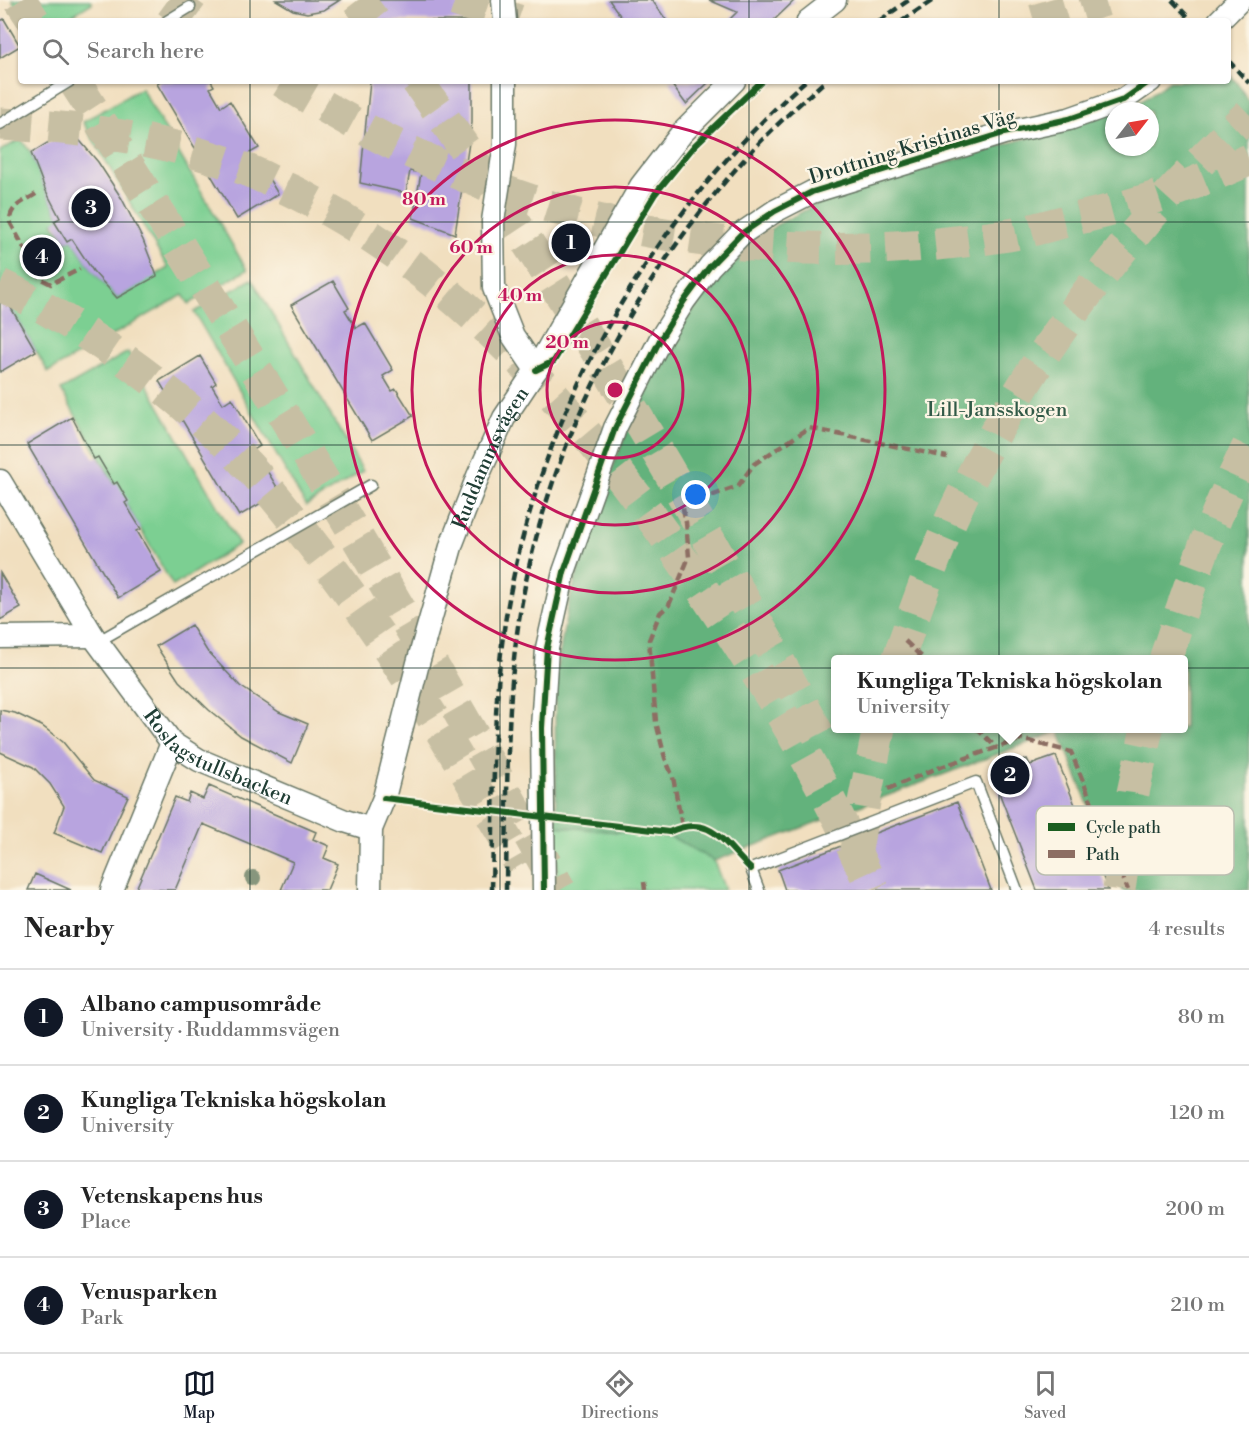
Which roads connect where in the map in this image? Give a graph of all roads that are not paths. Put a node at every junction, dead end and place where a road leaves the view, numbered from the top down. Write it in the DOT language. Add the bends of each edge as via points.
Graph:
graph roads {
  1 [pos="503,0"];
  2 [pos="835,0"];
  3 [pos="1240,0"];
  4 [pos="190,6"];
  5 [pos="172,18"];
  6 [pos="506,18"];
  7 [pos="812,18"];
  8 [pos="1221,18"];
  9 [pos="65,84"];
  10 [pos="505,84"];
  11 [pos="731,84"];
  12 [pos="1146,84"];
  13 [pos="0,124"];
  14 [pos="536,370"];
  15 [pos="0,481"];
  16 [pos="371,485"];
  17 [pos="0,637"];
  18 [pos="95,639"];
  19 [pos="172,743"];
  20 [pos="370,830"];
  21 [pos="112,890"];
  22 [pos="370,890"];
  23 [pos="544,890"];
  24 [pos="759,890"];
  25 [pos="1017,890"];
  1 -- 6 [label="street"];
  2 -- 7 [label="street"];
  3 -- 8 [label="street"];
  4 -- 5 [label="lane"];
  9 -- 13 [label="lane"];
  10 -- 14 [label="street" via="505,144 493,221 494,288 513,336"];
  11 -- 14 [label="street, Ruddammsvägen" via="682,133 641,186"];
  12 -- 23 [label="street, Drottning Kristinas Väg" via="1123,100 1069,119 1004,133 812,192 741,234 710,266 661,338 615,428 564,572 547,648 542,728"];
  14 -- 20 [label="street, Ruddammsvägen" via="504,418 452,543 384,798"];
  15 -- 18 [label="street, Roslagstullsbacken"];
  16 -- 18 [label="lane"];
  17 -- 18 [label="street"];
  18 -- 19 [label="street, Roslagstullsbacken"];
  19 -- 20 [label="street, Roslagstullsbacken" via="200,760"];
  19 -- 21 [label="street"];
  20 -- 22 [label="street, Ruddammsvägen"];
  24 -- 25 [label="lane" via="751,869 976,782"];
}
